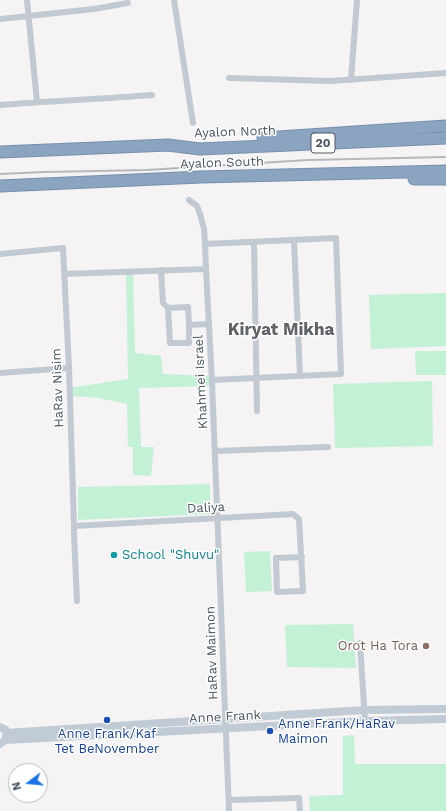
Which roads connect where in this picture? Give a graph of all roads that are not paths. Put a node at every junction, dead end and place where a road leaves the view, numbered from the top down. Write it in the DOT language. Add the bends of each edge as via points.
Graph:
graph roads {
  1 [pos="27,0"];
  2 [pos="174,0"];
  3 [pos="357,0"];
  4 [pos="128,3"];
  5 [pos="29,15"];
  6 [pos="0,19"];
  7 [pos="446,73"];
  8 [pos="229,78"];
  9 [pos="351,80"];
  10 [pos="152,94"];
  11 [pos="37,102"];
  12 [pos="0,105"];
  13 [pos="193,123"];
  14 [pos="446,126"];
  15 [pos="446,138"];
  16 [pos="168,145"];
  17 [pos="0,152"];
  18 [pos="446,171"];
  19 [pos="261,175"];
  20 [pos="446,179"];
  21 [pos="0,186"];
  22 [pos="189,200"];
  23 [pos="294,240"];
  24 [pos="254,242"];
  25 [pos="205,244"];
  26 [pos="0,254"];
  27 [pos="206,269"];
  28 [pos="161,270"];
  29 [pos="64,274"];
  30 [pos="168,308"];
  31 [pos="209,324"];
  32 [pos="189,325"];
  33 [pos="69,368"];
  34 [pos="0,373"];
  35 [pos="300,376"];
  36 [pos="257,378"];
  37 [pos="212,380"];
  38 [pos="257,410"];
  39 [pos="328,447"];
  40 [pos="215,451"];
  41 [pos="217,518"];
  42 [pos="74,526"];
  43 [pos="302,557"];
  44 [pos="78,601"];
  45 [pos="360,642"];
  46 [pos="446,709"];
  47 [pos="364,710"];
  48 [pos="225,719"];
  49 [pos="446,719"];
  50 [pos="365,721"];
  51 [pos="226,729"];
  52 [pos="2,735"];
  53 [pos="229,800"];
  54 [pos="229,811"];
  55 [pos="300,811"];
  1 -- 5 [label="street"];
  2 -- 13 [label="street"];
  3 -- 9 [label="street"];
  4 -- 5 [label="street"];
  5 -- 6 [label="street"];
  5 -- 11 [label="street"];
  7 -- 9 [label="street"];
  8 -- 9 [label="street"];
  10 -- 11 [label="street"];
  11 -- 12 [label="street"];
  14 -- 16 [label="highway"];
  15 -- 16 [label="highway, Ayalon North / 20" via="200,149"];
  16 -- 17 [label="highway, Ayalon North / 20"];
  18 -- 19 [label="highway, Ayalon South"];
  19 -- 20 [label="highway"];
  19 -- 21 [label="highway, Ayalon South"];
  22 -- 25 [label="street, Khahmei Israel" via="197,206 200,214"];
  23 -- 24 [label="street"];
  23 -- 35 [label="street"];
  23 -- 35 [label="street" via="336,238 341,374"];
  24 -- 25 [label="street"];
  24 -- 36 [label="street"];
  25 -- 27 [label="street, Khahmei Israel"];
  26 -- 29 [label="street, HaRav Nisim" via="63,248"];
  27 -- 28 [label="street"];
  27 -- 31 [label="street, Khahmei Israel"];
  28 -- 29 [label="street"];
  28 -- 30 [label="street" via="163,303"];
  29 -- 33 [label="street, HaRav Nisim"];
  30 -- 32 [label="street" via="188,307"];
  30 -- 32 [label="street" via="170,344 190,343"];
  31 -- 32 [label="street"];
  31 -- 37 [label="street, Khahmei Israel"];
  33 -- 34 [label="street"];
  33 -- 42 [label="street, HaRav Nisim"];
  35 -- 36 [label="street"];
  36 -- 37 [label="street"];
  36 -- 38 [label="street"];
  37 -- 40 [label="street, Khahmei Israel"];
  39 -- 40 [label="street"];
  40 -- 41 [label="street, Khahmei Israel"];
  41 -- 42 [label="street, Daliya"];
  41 -- 43 [label="street, Daliya" via="293,514 299,519"];
  41 -- 48 [label="street, HaRav Maimon"];
  42 -- 44 [label="street, HaRav Nisim"];
  43 -- 43 [label="street, Daliya" via="276,558 277,592 303,591"];
  45 -- 47 [label="street"];
  46 -- 47 [label="street, Anne Frank"];
  47 -- 48 [label="street, Anne Frank"];
  47 -- 50 [label="street"];
  48 -- 51 [label="street, HaRav Maimon"];
  48 -- 52 [label="street, Anne Frank"];
  49 -- 50 [label="street, Anne Frank"];
  50 -- 51 [label="street, Anne Frank"];
  51 -- 52 [label="street, Anne Frank"];
  51 -- 53 [label="street, HaRav Maimon"];
  53 -- 54 [label="street, HaRav Maimon"];
  53 -- 55 [label="street" via="299,798"];
}
